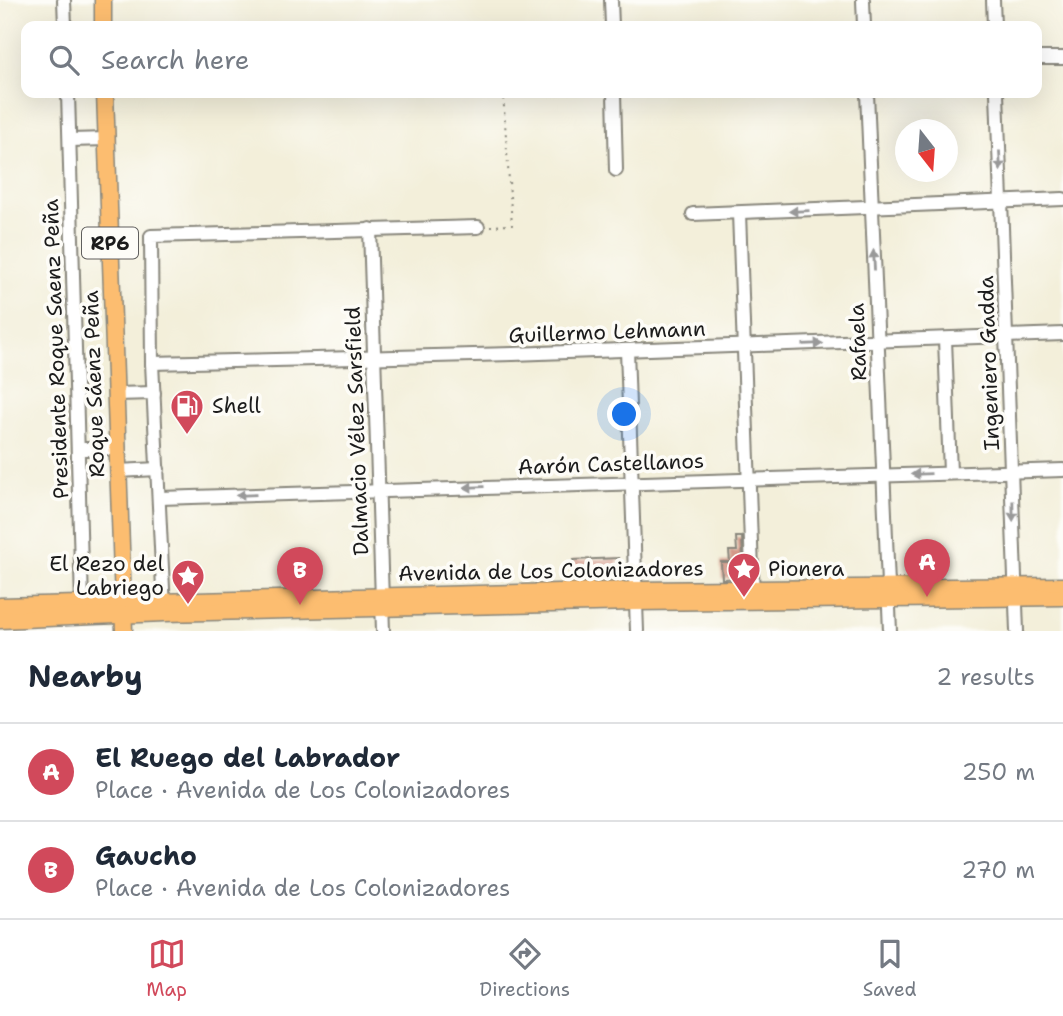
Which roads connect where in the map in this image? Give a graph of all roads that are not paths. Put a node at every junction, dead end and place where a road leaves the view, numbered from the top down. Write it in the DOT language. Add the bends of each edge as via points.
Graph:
graph roads {
  1 [pos="64,0"];
  2 [pos="103,0"];
  3 [pos="611,0"];
  4 [pos="863,0"];
  5 [pos="993,0"];
  6 [pos="65,21"];
  7 [pos="103,21"];
  8 [pos="612,21"];
  9 [pos="864,21"];
  10 [pos="994,21"];
  11 [pos="1042,58"];
  12 [pos="1063,58"];
  13 [pos="68,98"];
  14 [pos="105,98"];
  15 [pos="614,98"];
  16 [pos="867,98"];
  17 [pos="997,98"];
  18 [pos="107,139"];
  19 [pos="69,140"];
  20 [pos="616,170"];
  21 [pos="1063,199"];
  22 [pos="1002,200"];
  23 [pos="871,209"];
  24 [pos="739,213"];
  25 [pos="693,214"];
  26 [pos="478,227"];
  27 [pos="370,229"];
  28 [pos="1063,334"];
  29 [pos="1008,337"];
  30 [pos="945,339"];
  31 [pos="878,342"];
  32 [pos="745,346"];
  33 [pos="627,350"];
  34 [pos="375,357"];
  35 [pos="152,363"];
  36 [pos="154,393"];
  37 [pos="116,394"];
  38 [pos="79,449"];
  39 [pos="117,449"];
  40 [pos="158,469"];
  41 [pos="1063,470"];
  42 [pos="118,471"];
  43 [pos="1012,471"];
  44 [pos="950,473"];
  45 [pos="882,475"];
  46 [pos="749,480"];
  47 [pos="631,483"];
  48 [pos="378,490"];
  49 [pos="160,498"];
  50 [pos="1063,586"];
  51 [pos="1015,593"];
  52 [pos="753,595"];
  53 [pos="635,596"];
  54 [pos="885,597"];
  55 [pos="1063,597"];
  56 [pos="382,602"];
  57 [pos="82,604"];
  58 [pos="0,606"];
  59 [pos="164,606"];
  60 [pos="124,616"];
  61 [pos="0,620"];
  62 [pos="383,631"];
  63 [pos="637,631"];
  64 [pos="882,631"];
  65 [pos="890,631"];
  66 [pos="1017,631"];
  1 -- 6 [label="street"];
  2 -- 7 [label="main road"];
  3 -- 8 [label="street"];
  4 -- 9 [label="street"];
  5 -- 10 [label="street"];
  11 -- 12 [label="street"];
  13 -- 19 [label="street, Presidente Roque Saenz Peña"];
  14 -- 18 [label="main road, Roque Sáenz Peña / RP6"];
  15 -- 20 [label="street"];
  16 -- 23 [label="street, Rafaela"];
  17 -- 22 [label="street, Ingeniero Gadda, one-way"];
  18 -- 19 [label="street"];
  18 -- 37 [label="main road, Roque Sáenz Peña / RP6"];
  19 -- 38 [label="street, Presidente Roque Saenz Peña"];
  21 -- 22 [label="street"];
  22 -- 23 [label="street"];
  22 -- 29 [label="street, Ingeniero Gadda"];
  23 -- 24 [label="street, one-way"];
  31 -- 23 [label="street, Rafaela, one-way"];
  24 -- 25 [label="street"];
  24 -- 32 [label="street"];
  26 -- 27 [label="street"];
  27 -- 34 [label="street, Dalmacio Vélez Sarsfield"];
  27 -- 35 [label="street" via="151,236"];
  28 -- 29 [label="street, Guillermo Lehmann"];
  29 -- 30 [label="street, Guillermo Lehmann"];
  29 -- 43 [label="street, Ingeniero Gadda"];
  30 -- 31 [label="street, Guillermo Lehmann"];
  30 -- 44 [label="street"];
  32 -- 31 [label="street, Guillermo Lehmann, one-way"];
  31 -- 45 [label="street, Rafaela"];
  32 -- 33 [label="street, Guillermo Lehmann"];
  32 -- 46 [label="street"];
  33 -- 34 [label="street, Guillermo Lehmann"];
  33 -- 47 [label="street"];
  34 -- 35 [label="street, Guillermo Lehmann"];
  34 -- 48 [label="street, Dalmacio Vélez Sarsfield"];
  35 -- 36 [label="street"];
  36 -- 37 [label="street"];
  36 -- 40 [label="street"];
  37 -- 39 [label="main road, Roque Sáenz Peña / RP6"];
  38 -- 39 [label="street"];
  38 -- 57 [label="street, Presidente Roque Saenz Peña"];
  39 -- 42 [label="main road, Roque Sáenz Peña / RP6"];
  40 -- 42 [label="street"];
  40 -- 49 [label="street"];
  41 -- 43 [label="street, Aarón Castellanos"];
  42 -- 60 [label="main road, Roque Sáenz Peña / RP6"];
  43 -- 44 [label="street, Aarón Castellanos"];
  43 -- 51 [label="street, Ingeniero Gadda, one-way"];
  44 -- 45 [label="street, Aarón Castellanos, one-way"];
  45 -- 46 [label="street, Aarón Castellanos"];
  45 -- 54 [label="street, Rafaela"];
  46 -- 47 [label="street, Aarón Castellanos"];
  46 -- 52 [label="street"];
  47 -- 48 [label="street, Aarón Castellanos, one-way"];
  47 -- 53 [label="street"];
  48 -- 49 [label="street, Aarón Castellanos, one-way"];
  48 -- 56 [label="street, Dalmacio Vélez Sarsfield"];
  49 -- 59 [label="street"];
  50 -- 51 [label="main road, Avenida de Los Colonizadores"];
  51 -- 54 [label="main road, Avenida de Los Colonizadores"];
  51 -- 55 [label="main road, Avenida de Los Colonizadores"];
  51 -- 66 [label="street, Ingeniero Gadda"];
  52 -- 53 [label="main road, Avenida de Los Colonizadores"];
  52 -- 54 [label="main road, Avenida de Los Colonizadores"];
  53 -- 56 [label="main road, Avenida de Los Colonizadores"];
  53 -- 63 [label="street"];
  54 -- 64 [label="street, Rafaela"];
  54 -- 65 [label="street, Rafaela"];
  56 -- 59 [label="main road, Avenida de Los Colonizadores"];
  56 -- 62 [label="street, Dalmacio Vélez Sarsfield"];
  57 -- 58 [label="main road"];
  57 -- 60 [label="main road"];
  59 -- 60 [label="main road, Avenida de Los Colonizadores"];
  60 -- 61 [label="main road"];
}
